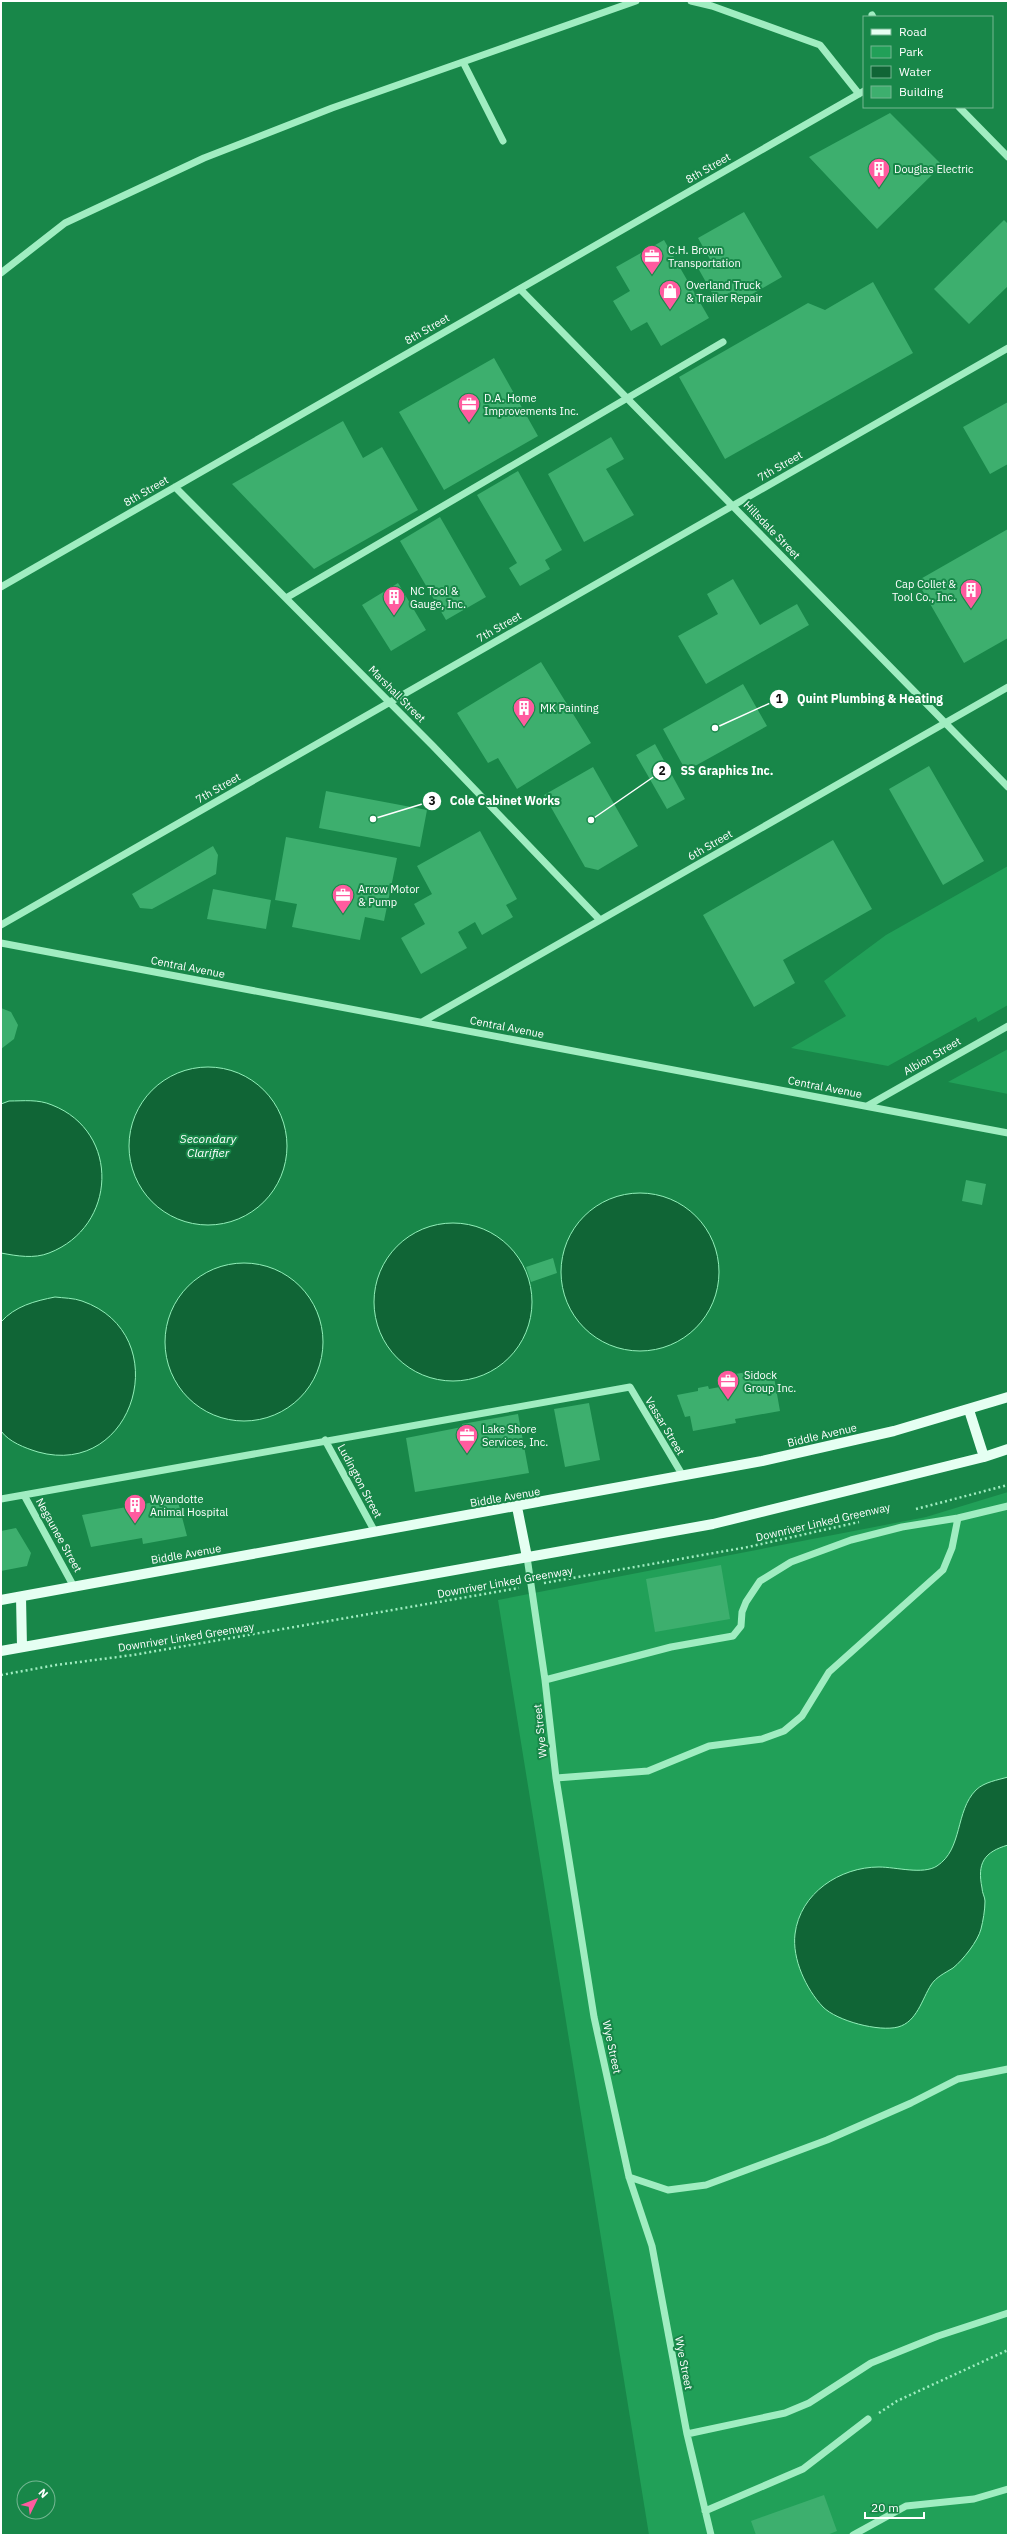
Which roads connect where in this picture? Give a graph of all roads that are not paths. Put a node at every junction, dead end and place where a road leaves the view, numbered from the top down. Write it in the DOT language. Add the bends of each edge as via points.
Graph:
graph roads {
  1 [pos="636,1"];
  2 [pos="691,1"];
  3 [pos="463,62"];
  4 [pos="861,93"];
  5 [pos="960,108"];
  6 [pos="503,141"];
  7 [pos="1008,157"];
  8 [pos="1,273"];
  9 [pos="520,289"];
  10 [pos="723,342"];
  11 [pos="1008,348"];
  12 [pos="628,399"];
  13 [pos="176,487"];
  14 [pos="733,506"];
  15 [pos="1,587"];
  16 [pos="286,598"];
  17 [pos="1008,687"];
  18 [pos="390,703"];
  19 [pos="946,723"];
  20 [pos="1008,787"];
  21 [pos="600,920"];
  22 [pos="1,925"];
  23 [pos="1,943"];
  24 [pos="422,1022"];
  25 [pos="1008,1026"];
  26 [pos="867,1106"];
  27 [pos="1008,1133"];
  28 [pos="1008,1397"];
  29 [pos="969,1410"];
  30 [pos="325,1440"];
  31 [pos="1008,1449"];
  32 [pos="984,1457"];
  33 [pos="682,1476"];
  34 [pos="24,1494"];
  35 [pos="1,1499"];
  36 [pos="1008,1506"];
  37 [pos="517,1508"];
  38 [pos="977,1512"];
  39 [pos="958,1518"];
  40 [pos="937,1520"];
  41 [pos="375,1532"];
  42 [pos="954,1537"];
  43 [pos="527,1557"];
  44 [pos="74,1587"];
  45 [pos="21,1597"];
  46 [pos="1,1600"];
  47 [pos="22,1647"];
  48 [pos="1,1651"];
  49 [pos="545,1680"];
  50 [pos="556,1778"];
  51 [pos="1008,2069"];
  52 [pos="629,2177"];
  53 [pos="1008,2313"];
  54 [pos="868,2419"];
  55 [pos="686,2434"];
  56 [pos="1008,2489"];
  57 [pos="705,2511"];
  58 [pos="712,2535"];
  59 [pos="853,2535"];
  1 -- 3 [label="street"];
  2 -- 4 [label="street" via="712,6 820,45"];
  3 -- 6 [label="street"];
  3 -- 8 [label="street" via="332,108 204,158 65,223"];
  4 -- 9 [label="street, 8th Street"];
  5 -- 7 [label="street"];
  9 -- 12 [label="street, Hillsdale Street"];
  9 -- 13 [label="street, 8th Street"];
  10 -- 12 [label="street"];
  11 -- 14 [label="street, 7th Street"];
  12 -- 14 [label="street, Hillsdale Street"];
  12 -- 16 [label="street"];
  13 -- 15 [label="street, 8th Street"];
  13 -- 16 [label="street, Marshall Street"];
  14 -- 18 [label="street, 7th Street"];
  14 -- 19 [label="street, Hillsdale Street"];
  16 -- 18 [label="street, Marshall Street"];
  17 -- 19 [label="street, 6th Street"];
  18 -- 21 [label="street, Marshall Street"];
  18 -- 22 [label="street, 7th Street"];
  19 -- 20 [label="street, Hillsdale Street"];
  19 -- 21 [label="street, 6th Street"];
  21 -- 24 [label="street, 6th Street"];
  23 -- 24 [label="street, Central Avenue"];
  24 -- 26 [label="street, Central Avenue"];
  25 -- 26 [label="street, Albion Street"];
  26 -- 27 [label="street, Central Avenue"];
  28 -- 29 [label="main road, Biddle Avenue"];
  29 -- 32 [label="main road"];
  29 -- 33 [label="main road, Biddle Avenue" via="828,1447"];
  30 -- 33 [label="street, Vassar Street" via="630,1387"];
  30 -- 34 [label="street"];
  30 -- 41 [label="street, Ludington Street"];
  31 -- 32 [label="main road"];
  32 -- 43 [label="main road" via="713,1524"];
  33 -- 37 [label="main road, Biddle Avenue"];
  34 -- 35 [label="street"];
  34 -- 44 [label="street, Negaunee Street"];
  36 -- 38 [label="street"];
  37 -- 41 [label="main road, Biddle Avenue"];
  37 -- 43 [label="main road"];
  38 -- 39 [label="street"];
  38 -- 42 [label="street" via="964,1519"];
  39 -- 40 [label="street"];
  39 -- 42 [label="street"];
  40 -- 42 [label="street" via="949,1525"];
  40 -- 49 [label="street" via="844,1542 767,1574 746,1602 740,1626 733,1636 671,1647"];
  41 -- 44 [label="main road, Biddle Avenue"];
  42 -- 50 [label="street" via="942,1570 829,1672 802,1716 784,1731 762,1739 709,1746 648,1771"];
  43 -- 47 [label="main road"];
  43 -- 49 [label="street, Wye Street"];
  44 -- 45 [label="main road, Biddle Avenue"];
  45 -- 46 [label="main road, Biddle Avenue"];
  45 -- 47 [label="main road"];
  47 -- 48 [label="main road"];
  49 -- 50 [label="street, Wye Street"];
  50 -- 52 [label="street, Wye Street" via="594,2017"];
  51 -- 52 [label="street" via="958,2079 827,2140 706,2185 668,2190"];
  52 -- 55 [label="street, Wye Street" via="652,2246"];
  53 -- 55 [label="street" via="938,2336 871,2363 809,2403 785,2412"];
  54 -- 57 [label="street" via="803,2469"];
  55 -- 57 [label="street, Wye Street"];
  56 -- 59 [label="street" via="974,2499 906,2506"];
  57 -- 58 [label="street, Wye Street"];
}
